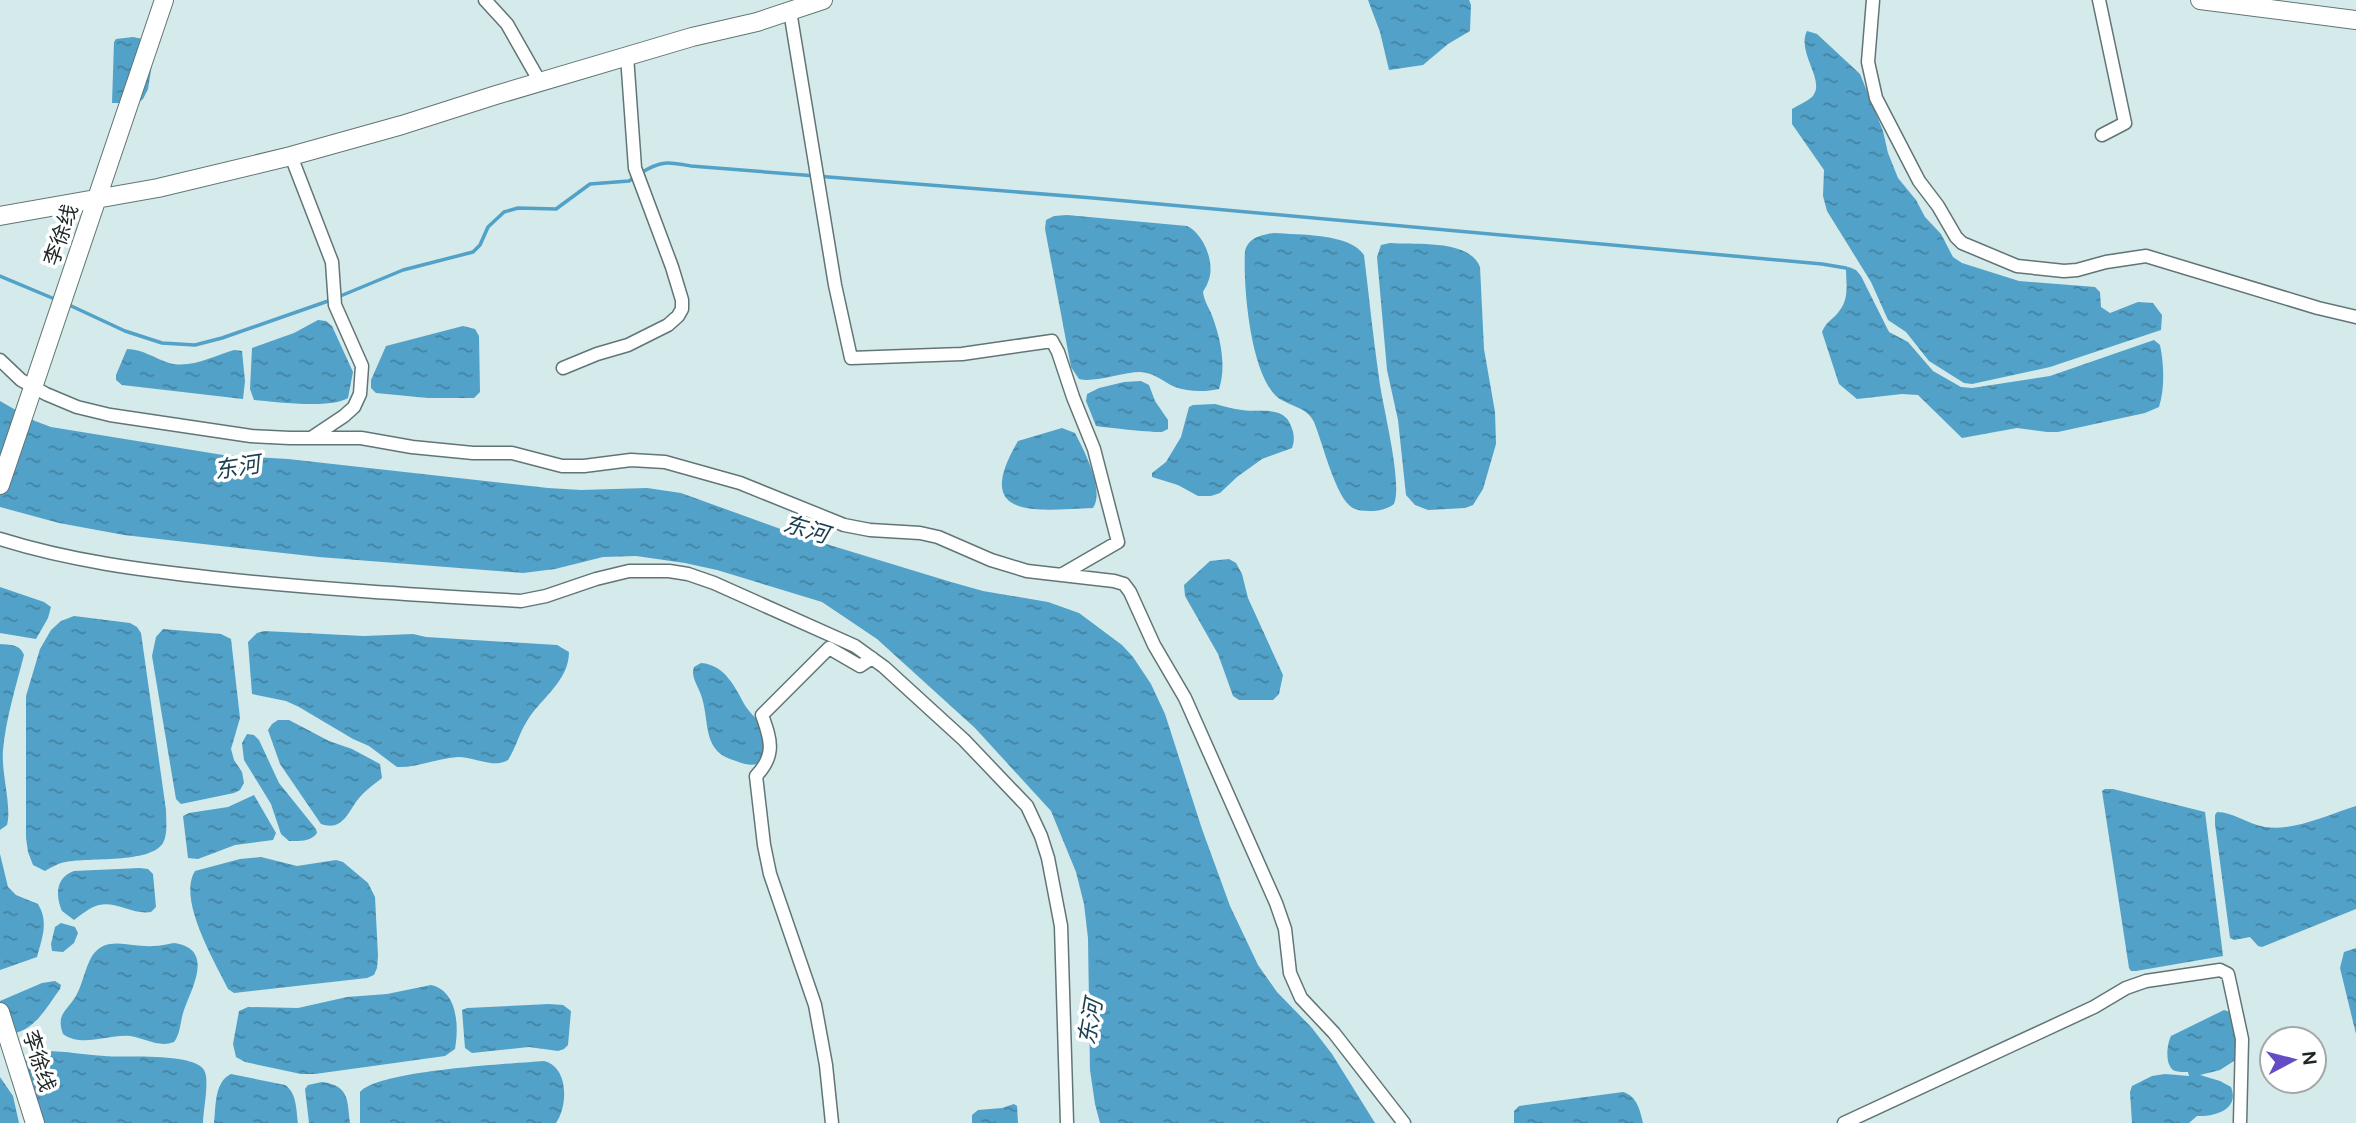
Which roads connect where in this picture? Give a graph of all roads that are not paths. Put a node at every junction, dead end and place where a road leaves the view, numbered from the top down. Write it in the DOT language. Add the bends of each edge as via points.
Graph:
graph roads {
  1 [pos="164,0"];
  2 [pos="485,0"];
  3 [pos="823,0"];
  4 [pos="1872,0"];
  5 [pos="2099,0"];
  6 [pos="2200,0"];
  7 [pos="790,11"];
  8 [pos="2356,20"];
  9 [pos="628,56"];
  10 [pos="540,82"];
  11 [pos="2102,135"];
  12 [pos="291,156"];
  13 [pos="0,216"];
  14 [pos="2356,317"];
  15 [pos="0,360"];
  16 [pos="563,368"];
  17 [pos="310,438"];
  18 [pos="0,485"];
  19 [pos="0,539"];
  20 [pos="1061,575"];
  21 [pos="872,657"];
  22 [pos="0,1012"];
  23 [pos="35,1123"];
  24 [pos="832,1123"];
  25 [pos="1068,1123"];
  26 [pos="1404,1123"];
  27 [pos="1844,1123"];
  28 [pos="2240,1123"];
  1 -- 18 [label="street, 李徐线"];
  2 -- 10 [label="street" via="508,24"];
  3 -- 7 [label="street"];
  4 -- 14 [label="street" via="1868,62 1876,98 1920,181 1962,243 2017,266 2064,271 2146,256"];
  5 -- 11 [label="street" via="2124,124"];
  6 -- 8 [label="street"];
  7 -- 9 [label="street"];
  7 -- 20 [label="street" via="851,358 962,354 1052,341 1094,449 1118,542"];
  9 -- 10 [label="street"];
  9 -- 16 [label="street" via="634,159 672,267 681,313 668,325 628,345"];
  10 -- 12 [label="street"];
  12 -- 13 [label="street" via="158,188"];
  12 -- 17 [label="street" via="332,262 334,299 362,366 361,387 350,412"];
  15 -- 17 [label="street" via="21,380 77,407 251,436"];
  17 -- 20 [label="street" via="360,438 412,447 512,453 562,466 631,460 665,463 740,483 845,525 929,535 1009,566"];
  19 -- 21 [label="street" via="72,559 129,568 284,586 521,601 615,573 669,570 714,583"];
  20 -- 26 [label="street" via="1119,582 1130,592 1201,730 1276,903 1285,929 1290,973 1301,998"];
  21 -- 24 [label="street" via="860,666 828,648 784,692 762,715 770,755 756,776 769,874 815,1005"];
  21 -- 25 [label="street" via="1008,784 1035,821 1048,858 1061,926"];
  22 -- 23 [label="street, 李徐线"];
  27 -- 28 [label="street" via="2126,988 2154,978 2220,970 2228,974 2242,1040"];
}
